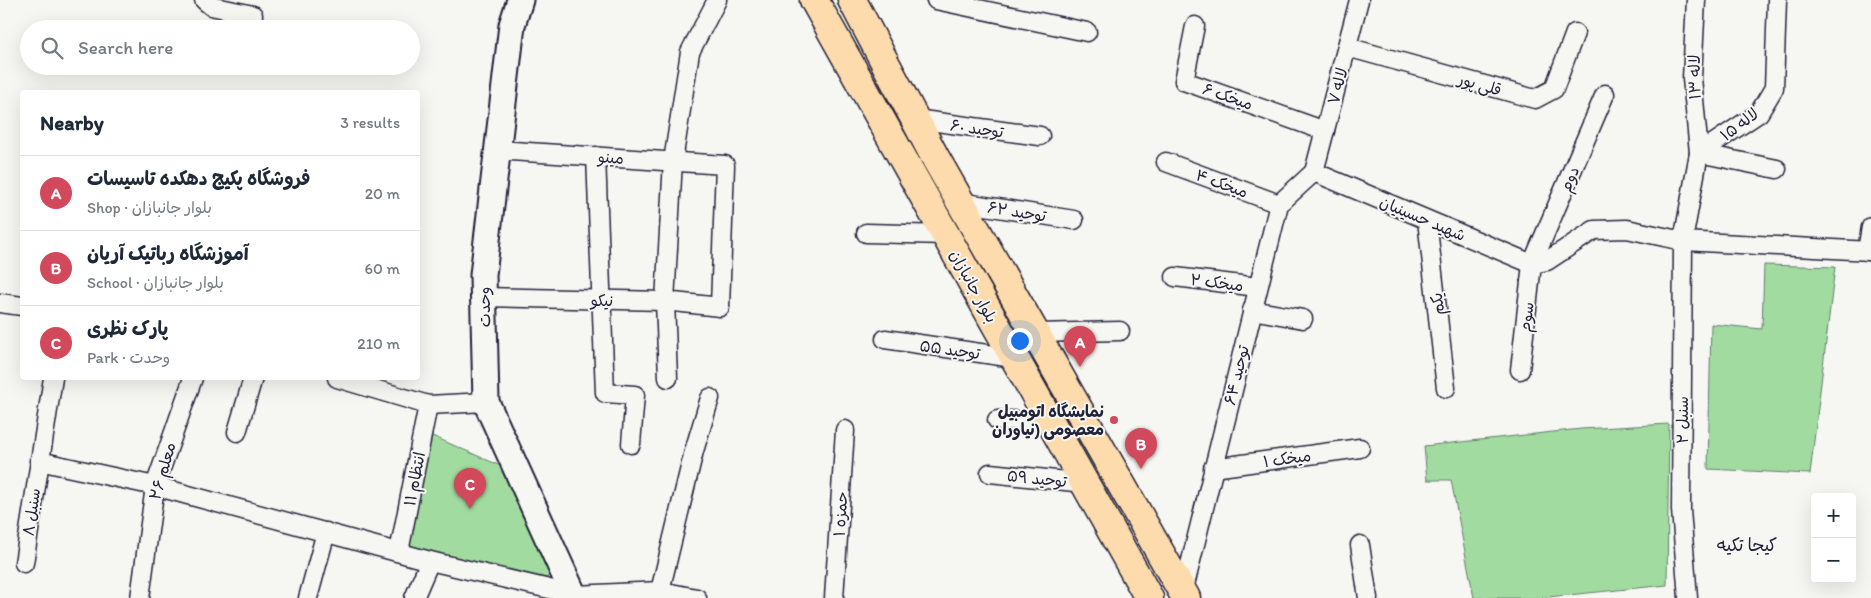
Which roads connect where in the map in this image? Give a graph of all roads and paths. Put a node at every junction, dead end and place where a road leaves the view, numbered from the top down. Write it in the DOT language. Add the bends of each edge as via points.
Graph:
graph roads {
  1 [pos="204,0"];
  2 [pos="520,0"];
  3 [pos="717,0"];
  4 [pos="814,0"];
  5 [pos="852,0"];
  6 [pos="936,0"];
  7 [pos="1359,0"];
  8 [pos="1696,0"];
  9 [pos="1777,0"];
  10 [pos="253,15"];
  11 [pos="1196,26"];
  12 [pos="1088,32"];
  13 [pos="1575,33"];
  14 [pos="1347,47"];
  15 [pos="1605,94"];
  16 [pos="915,119"];
  17 [pos="1325,131"];
  18 [pos="1040,136"];
  19 [pos="496,150"];
  20 [pos="1699,153"];
  21 [pos="596,156"];
  22 [pos="673,162"];
  23 [pos="1166,162"];
  24 [pos="1777,169"];
  25 [pos="1314,172"];
  26 [pos="960,202"];
  27 [pos="1279,204"];
  28 [pos="1074,220"];
  29 [pos="1427,220"];
  30 [pos="1871,227"];
  31 [pos="866,233"];
  32 [pos="946,235"];
  33 [pos="1683,241"];
  34 [pos="1869,251"];
  35 [pos="1532,264"];
  36 [pos="1175,276"];
  37 [pos="1258,287"];
  38 [pos="484,297"];
  39 [pos="600,300"];
  40 [pos="665,301"];
  41 [pos="0,303"];
  42 [pos="20,306"];
  43 [pos="720,307"];
  44 [pos="1252,310"];
  45 [pos="1304,319"];
  46 [pos="1120,330"];
  47 [pos="1034,333"];
  48 [pos="885,339"];
  49 [pos="1014,358"];
  50 [pos="1520,370"];
  51 [pos="668,378"];
  52 [pos="53,380"];
  53 [pos="192,380"];
  54 [pos="252,380"];
  55 [pos="348,380"];
  56 [pos="1446,388"];
  57 [pos="710,398"];
  58 [pos="486,402"];
  59 [pos="428,405"];
  60 [pos="997,420"];
  61 [pos="1049,421"];
  62 [pos="845,430"];
  63 [pos="237,432"];
  64 [pos="630,444"];
  65 [pos="1360,448"];
  66 [pos="39,461"];
  67 [pos="1214,468"];
  68 [pos="990,473"];
  69 [pos="1084,483"];
  70 [pos="155,486"];
  71 [pos="326,532"];
  72 [pos="1360,546"];
  73 [pos="399,552"];
  74 [pos="430,561"];
  75 [pos="24,564"];
  76 [pos="660,591"];
  77 [pos="1184,595"];
  78 [pos="575,597"];
  79 [pos="140,598"];
  80 [pos="308,598"];
  81 [pos="414,598"];
  82 [pos="697,598"];
  83 [pos="834,598"];
  84 [pos="1149,598"];
  85 [pos="1368,598"];
  86 [pos="1688,598"];
  1 -- 10 [label="street" via="210,6"];
  2 -- 19 [label="main road, وحدت" via="512,25"];
  3 -- 22 [label="street" via="690,52"];
  4 -- 32 [label="highway, بلوار جانبازان"];
  5 -- 16 [label="highway, بلوار جانبازان"];
  6 -- 12 [label="street"];
  7 -- 14 [label="street, لاله ۷"];
  8 -- 20 [label="street, لاله ۱۳" via="1692,78"];
  9 -- 20 [label="street, لاله ۱۵" via="1774,88 1759,113"];
  11 -- 17 [label="street, میخک ۶" via="1184,81"];
  13 -- 14 [label="street, قلی پور" via="1554,89 1535,99"];
  14 -- 17 [label="street, لاله ۷"];
  15 -- 35 [label="street, دوم"];
  16 -- 18 [label="street, توحید ۶۰"];
  16 -- 26 [label="highway, بلوار جانبازان"];
  17 -- 25 [label="street, لاله ۷"];
  19 -- 21 [label="street, مینو"];
  19 -- 38 [label="main road, وحدت" via="483,275"];
  20 -- 24 [label="street"];
  20 -- 33 [label="street"];
  21 -- 22 [label="street, مینو"];
  21 -- 39 [label="street"];
  22 -- 40 [label="street"];
  22 -- 43 [label="street, مینو" via="725,165"];
  23 -- 27 [label="street, میخک ۴"];
  25 -- 27 [label="street"];
  25 -- 29 [label="street, شهید حسینیان"];
  26 -- 28 [label="street, توحید ۶۲"];
  26 -- 47 [label="highway, بلوار جانبازان"];
  27 -- 37 [label="street, توحید ۶۴"];
  29 -- 35 [label="street, شهید حسینیان"];
  29 -- 56 [label="street, یکم"];
  30 -- 34 [label="street"];
  31 -- 32 [label="street"];
  32 -- 49 [label="highway, بلوار جانبازان"];
  33 -- 34 [label="street"];
  33 -- 35 [label="street" via="1627,229 1594,230 1548,261"];
  33 -- 86 [label="street, سنبل ۲" via="1682,510"];
  35 -- 50 [label="street, سوم"];
  36 -- 37 [label="street, میخک ۲"];
  37 -- 44 [label="street, توحید ۶۴"];
  38 -- 39 [label="street, نیکو"];
  38 -- 58 [label="main road, وحدت"];
  39 -- 40 [label="street, نیکو"];
  39 -- 64 [label="street" via="605,393 635,395"];
  40 -- 43 [label="street, نیکو"];
  40 -- 51 [label="street"];
  41 -- 42 [label="street"];
  44 -- 45 [label="street, میخک ۲"];
  44 -- 67 [label="street, توحید ۶۴"];
  46 -- 47 [label="street"];
  47 -- 77 [label="highway, بلوار جانبازان"];
  48 -- 49 [label="street, توحید ۵۵"];
  49 -- 61 [label="highway, بلوار جانبازان"];
  52 -- 66 [label="street, سنبل ۸"];
  53 -- 70 [label="street, معلم ۲۶"];
  54 -- 63 [label="street"];
  55 -- 59 [label="street"];
  57 -- 76 [label="street"];
  58 -- 59 [label="street"];
  58 -- 78 [label="main road, وحدت"];
  59 -- 73 [label="street, انتظام ۱۱"];
  60 -- 61 [label="street"];
  61 -- 69 [label="highway, بلوار جانبازان"];
  62 -- 83 [label="street, حمزه ۱"];
  65 -- 67 [label="street, میخک ۱"];
  66 -- 70 [label="street"];
  66 -- 75 [label="street, سنبل ۸"];
  67 -- 77 [label="street, توحید ۶۴"];
  68 -- 69 [label="street, توحید ۵۹"];
  69 -- 84 [label="highway, بلوار جانبازان"];
  70 -- 71 [label="street"];
  70 -- 79 [label="street, معلم ۲۶"];
  71 -- 73 [label="street"];
  71 -- 80 [label="street"];
  72 -- 85 [label="street"];
  73 -- 74 [label="street"];
  74 -- 78 [label="street"];
  74 -- 81 [label="street"];
  76 -- 78 [label="street"];
  76 -- 82 [label="street"];
}
